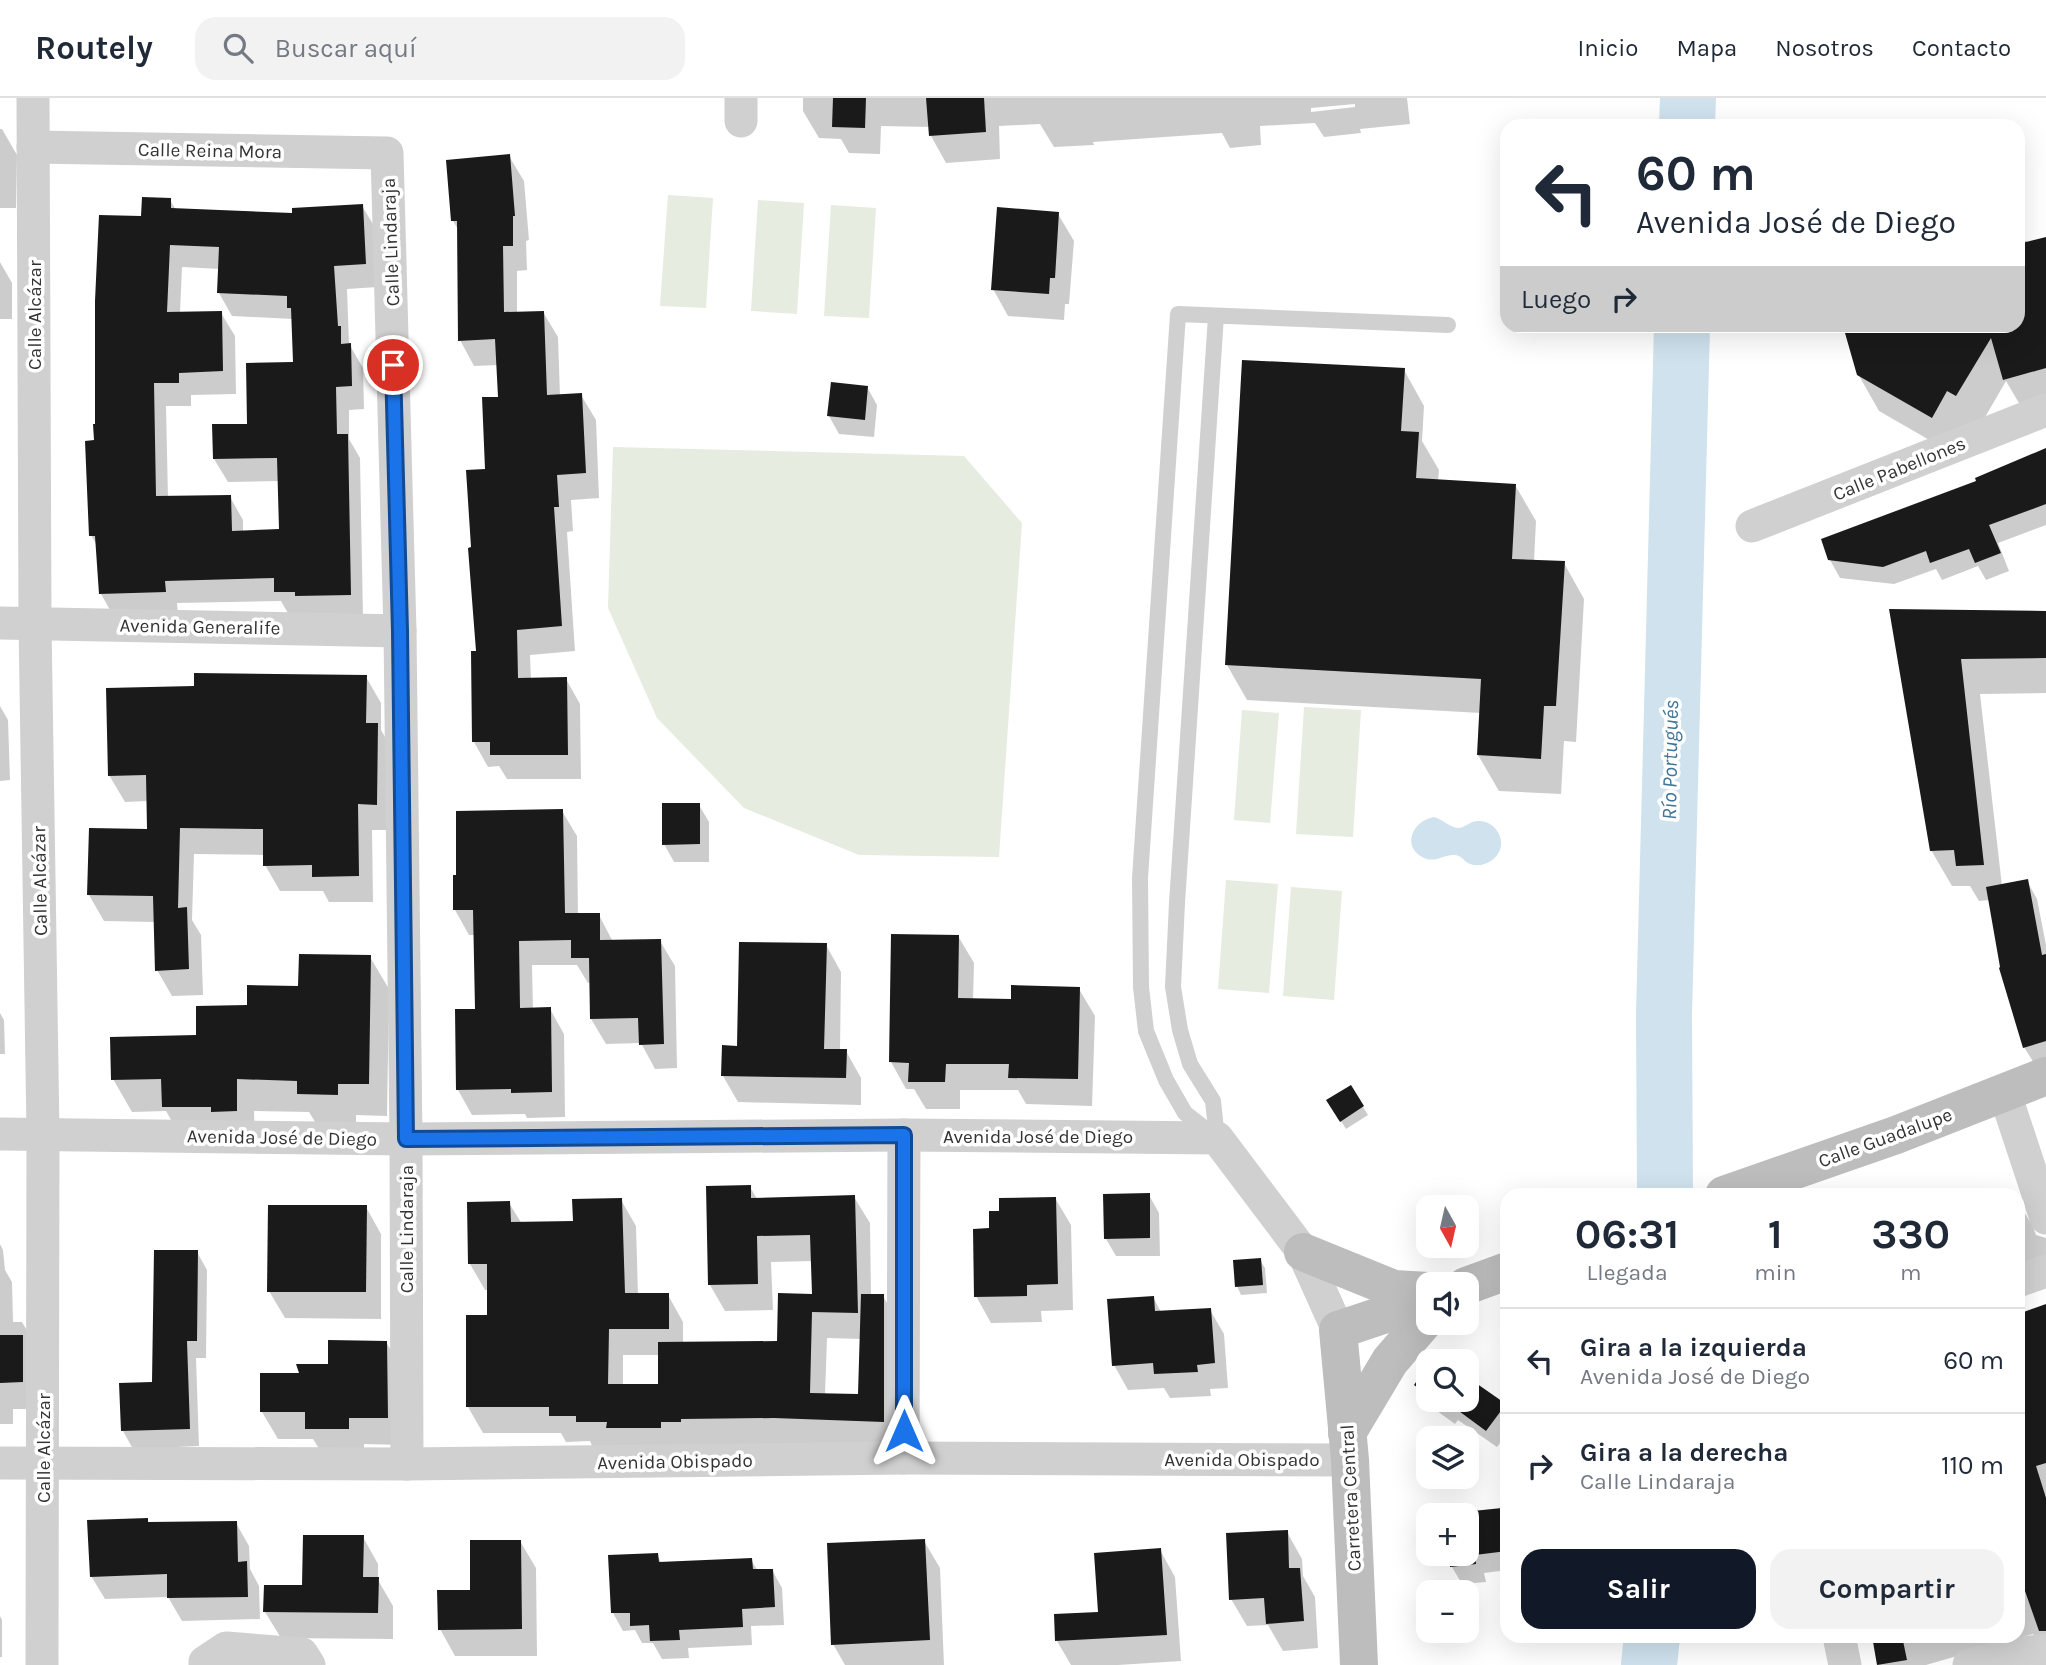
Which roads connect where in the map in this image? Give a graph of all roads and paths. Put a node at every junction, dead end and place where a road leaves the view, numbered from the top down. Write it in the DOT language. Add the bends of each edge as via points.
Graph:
graph roads {
  1 [pos="33,98"];
  2 [pos="33,146"];
  3 [pos="387,153"];
  4 [pos="1216,316"];
  5 [pos="1448,325"];
  6 [pos="2046,410"];
  7 [pos="1752,526"];
  8 [pos="0,623"];
  9 [pos="35,623"];
  10 [pos="400,631"];
  11 [pos="2046,1076"];
  12 [pos="2004,1091"];
  13 [pos="43,1133"];
  14 [pos="0,1134"];
  15 [pos="904,1135"];
  16 [pos="1217,1138"];
  17 [pos="406,1139"];
  18 [pos="1744,1188"];
  19 [pos="2046,1218"];
  20 [pos="1303,1252"];
  21 [pos="2046,1271"];
  22 [pos="1500,1274"];
  23 [pos="2025,1278"];
  24 [pos="1479,1281"];
  25 [pos="1416,1291"];
  26 [pos="1416,1304"];
  27 [pos="1338,1330"];
  28 [pos="1416,1331"];
  29 [pos="1349,1446"];
  30 [pos="904,1458"];
  31 [pos="44,1462"];
  32 [pos="0,1463"];
  33 [pos="407,1464"];
  34 [pos="1840,1643"];
  35 [pos="2006,1646"];
  36 [pos="2046,1650"];
  37 [pos="42,1665"];
  38 [pos="205,1665"];
  39 [pos="309,1665"];
  40 [pos="1359,1665"];
  41 [pos="1845,1665"];
  42 [pos="1969,1665"];
  1 -- 2 [label="street, Calle Alcázar"];
  2 -- 3 [label="street, Calle Reina Mora"];
  2 -- 9 [label="street, Calle Alcázar"];
  3 -- 10 [label="street, Calle Lindaraja"];
  4 -- 5 [label="lane"];
  4 -- 16 [label="lane" via="1173,987 1190,1063 1213,1101"];
  4 -- 16 [label="lane" via="1178,314 1140,889 1146,1031 1185,1114"];
  6 -- 7 [label="street, Calle Pabellones"];
  8 -- 9 [label="street, Avenida Generalife"];
  9 -- 10 [label="street, Avenida Generalife"];
  9 -- 13 [label="street, Calle Alcázar"];
  10 -- 17 [label="street, Calle Lindaraja"];
  11 -- 12 [label="street, Calle Guadalupe"];
  12 -- 18 [label="street, Calle Guadalupe"];
  12 -- 19 [label="street"];
  13 -- 14 [label="street, Avenida José de Diego"];
  13 -- 17 [label="street, Avenida José de Diego"];
  13 -- 31 [label="street, Calle Alcázar"];
  15 -- 16 [label="street, Avenida José de Diego"];
  15 -- 17 [label="street, Avenida José de Diego"];
  15 -- 30 [label="street"];
  16 -- 20 [label="street"];
  17 -- 33 [label="street, Calle Lindaraja"];
  20 -- 25 [label="street" via="1385,1286"];
  20 -- 27 [label="street"];
  21 -- 23 [label="street"];
  22 -- 24 [label="street"];
  26 -- 27 [label="street"];
  27 -- 29 [label="street, Carretera Central"];
  28 -- 29 [label="street" via="1390,1361"];
  29 -- 30 [label="street, Avenida Obispado"];
  29 -- 40 [label="street, Carretera Central"];
  30 -- 33 [label="street, Avenida Obispado"];
  31 -- 32 [label="street, Avenida Obispado"];
  31 -- 33 [label="street, Avenida Obispado"];
  31 -- 37 [label="street, Calle Alcázar"];
  34 -- 41 [label="street"];
  35 -- 36 [label="street"];
  35 -- 42 [label="street"];
  38 -- 39 [label="street" via="226,1648 302,1654"];
}
